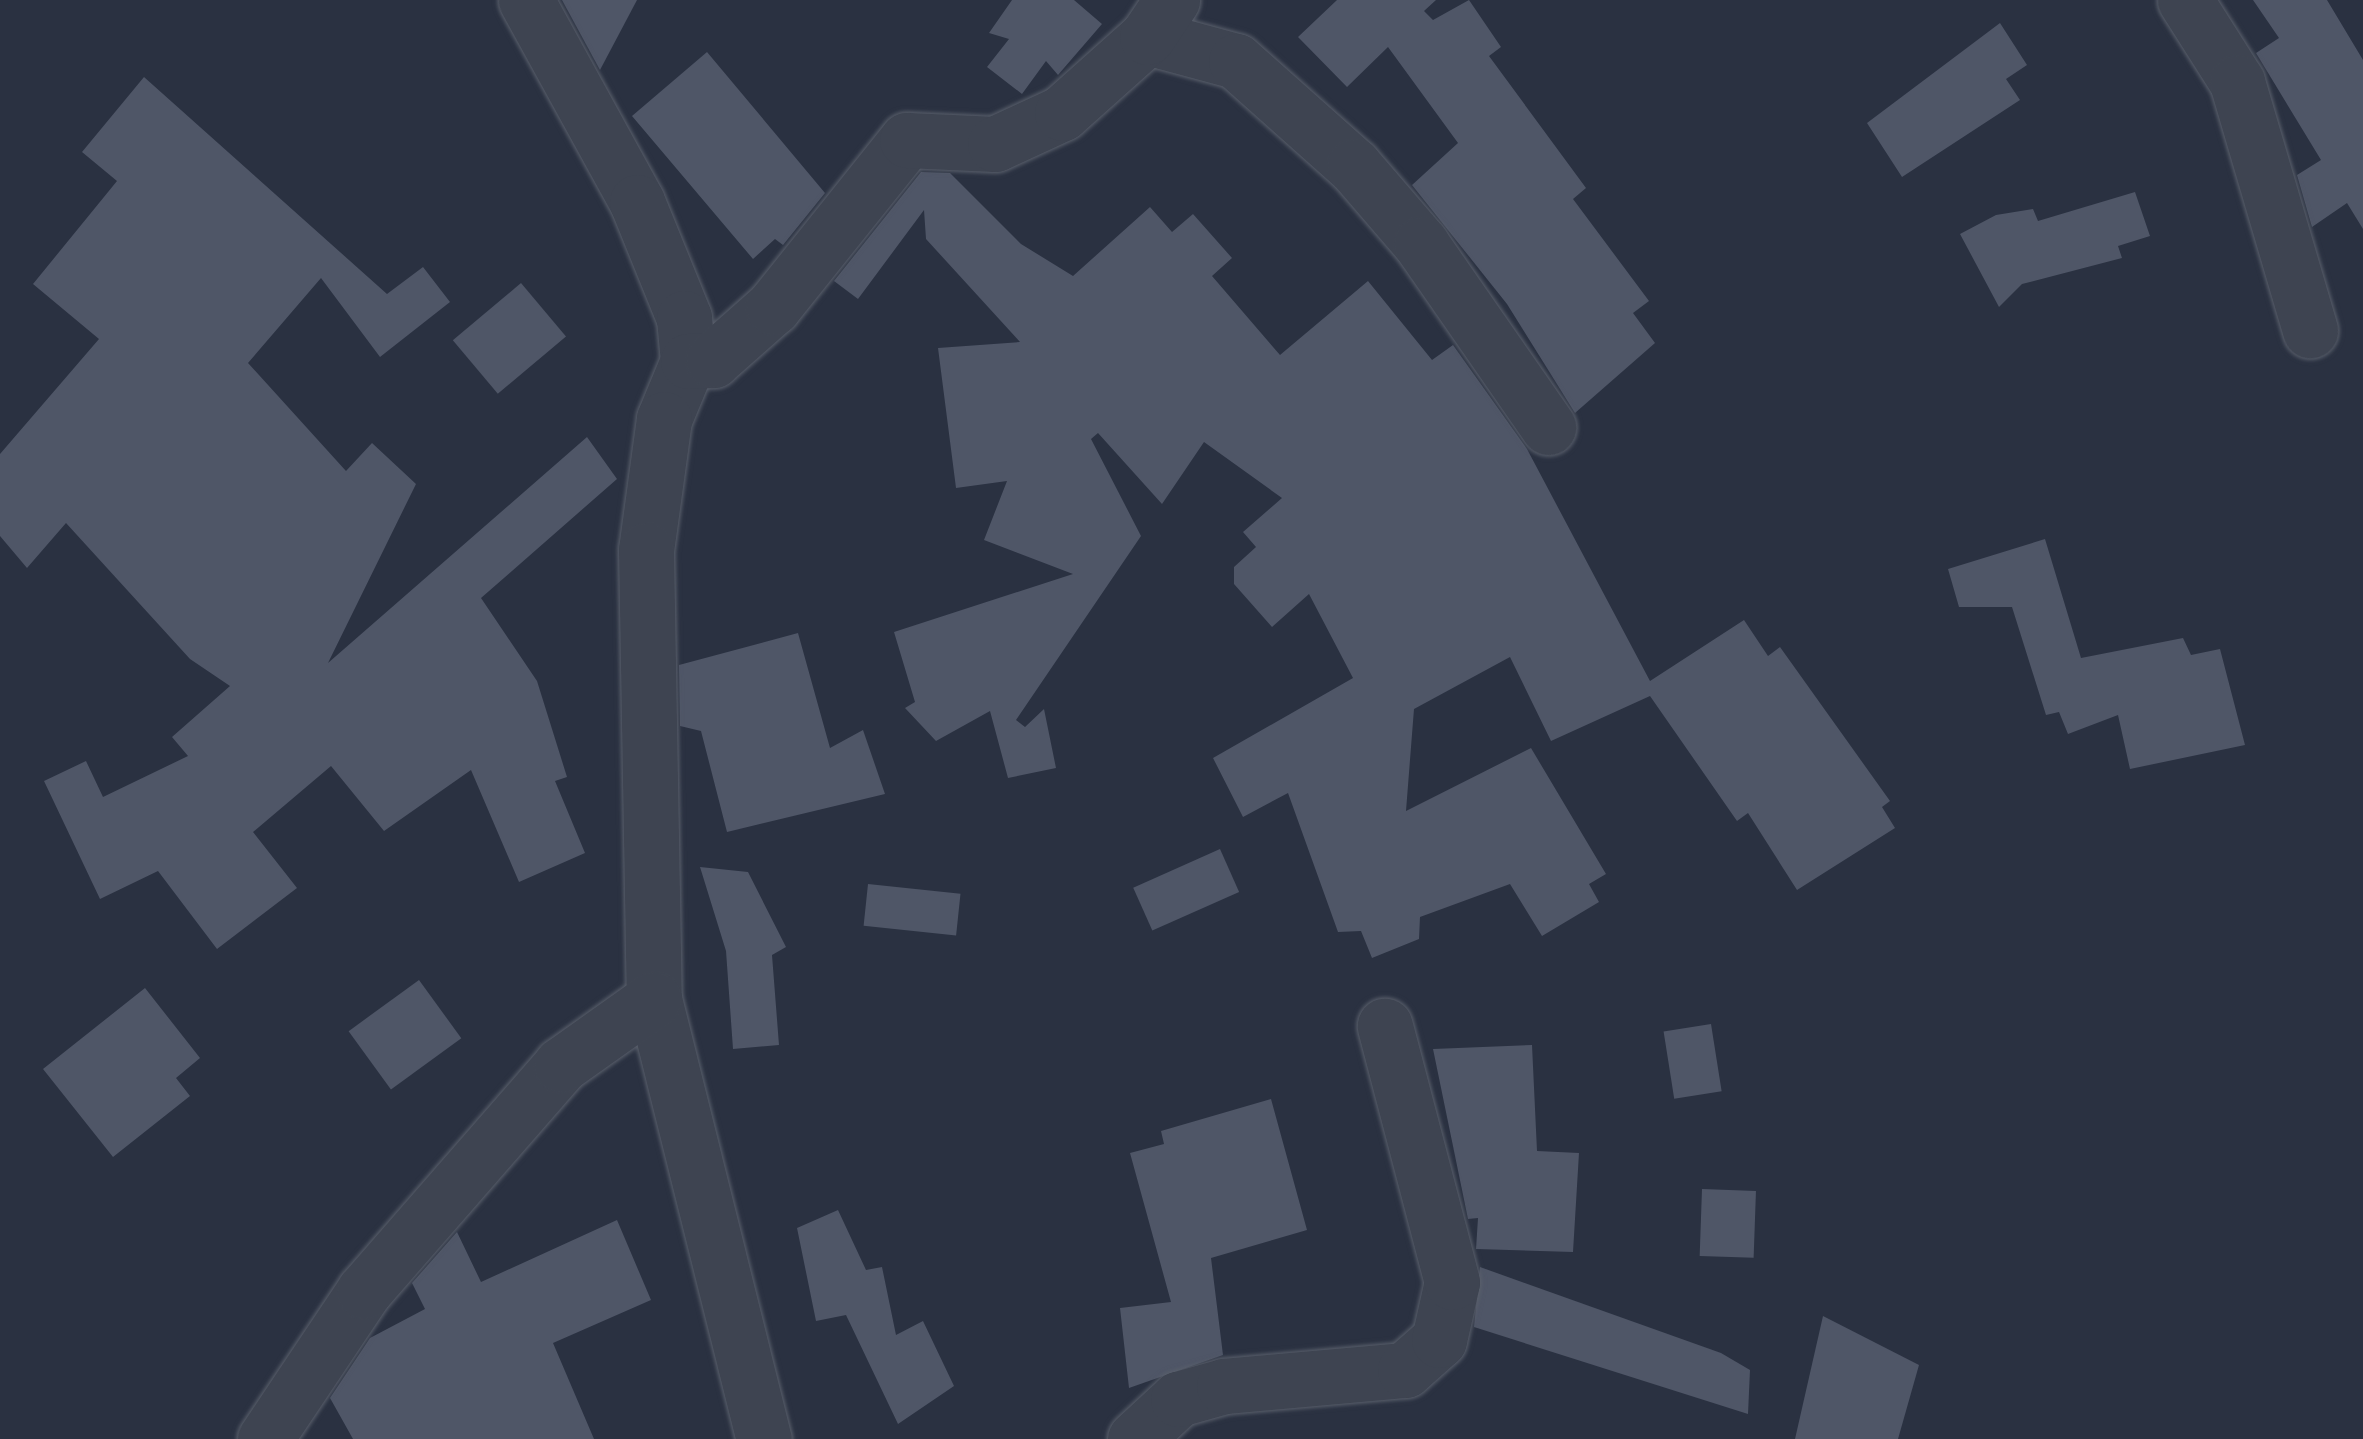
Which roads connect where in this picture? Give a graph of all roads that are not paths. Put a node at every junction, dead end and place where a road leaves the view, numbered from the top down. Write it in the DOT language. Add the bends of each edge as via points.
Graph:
graph roads {
  1 [pos="526,0"];
  2 [pos="2186,0"];
  3 [pos="1159,19"];
  4 [pos="2310,330"];
  5 [pos="688,361"];
  6 [pos="1548,427"];
  7 [pos="654,999"];
  8 [pos="1385,1026"];
  9 [pos="265,1439"];
  10 [pos="764,1439"];
  11 [pos="1135,1439"];
  1 -- 5 [label="street" via="676,282"];
  2 -- 4 [label="street" via="2237,82"];
  3 -- 5 [label="street" via="1062,113 994,144 907,140 773,307 713,360"];
  3 -- 6 [label="street" via="1236,61 1354,166 1421,244"];
  5 -- 7 [label="street" via="664,419 646,550"];
  7 -- 9 [label="street" via="561,1066 364,1291"];
  7 -- 10 [label="street"];
  8 -- 11 [label="street" via="1452,1282 1439,1340 1405,1370 1224,1386 1178,1398"];
}
